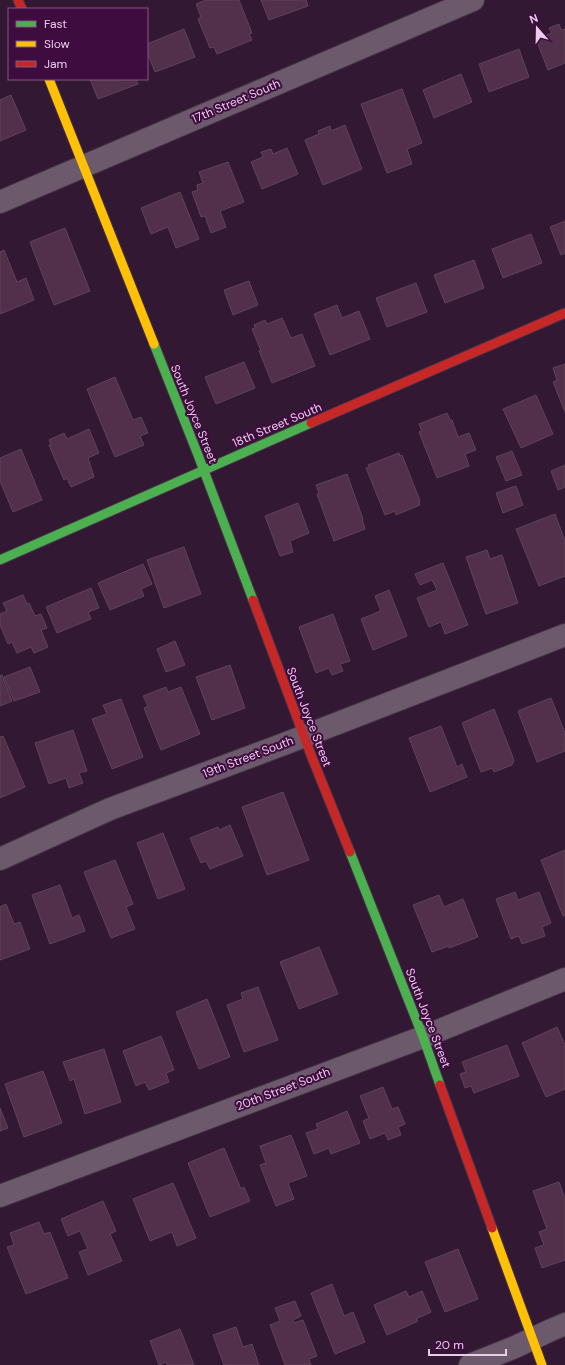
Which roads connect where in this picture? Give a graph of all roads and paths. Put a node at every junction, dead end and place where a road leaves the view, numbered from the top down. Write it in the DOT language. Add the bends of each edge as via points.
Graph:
graph roads {
  1 [pos="473,0"];
  2 [pos="49,80"];
  3 [pos="83,166"];
  4 [pos="0,202"];
  5 [pos="565,313"];
  6 [pos="204,470"];
  7 [pos="0,560"];
  8 [pos="565,634"];
  9 [pos="303,736"];
  10 [pos="0,859"];
  11 [pos="565,979"];
  12 [pos="423,1037"];
  13 [pos="0,1196"];
  14 [pos="565,1324"];
  15 [pos="533,1338"];
  16 [pos="470,1365"];
  17 [pos="542,1365"];
  1 -- 3 [label="street, 17th Street South"];
  2 -- 3 [label="street, South Joyce Street"];
  3 -- 4 [label="street, 17th Street South"];
  3 -- 6 [label="street, South Joyce Street"];
  5 -- 6 [label="street, 18th Street South"];
  6 -- 7 [label="street, 18th Street South"];
  6 -- 9 [label="street, South Joyce Street"];
  8 -- 9 [label="street, 19th Street South"];
  9 -- 10 [label="street, 19th Street South" via="110,809"];
  9 -- 12 [label="street, South Joyce Street"];
  11 -- 12 [label="street, 20th Street South"];
  12 -- 13 [label="street, 20th Street South"];
  12 -- 15 [label="street, South Joyce Street"];
  14 -- 15 [label="street"];
  15 -- 16 [label="street"];
  15 -- 17 [label="street, South Joyce Street"];
}
